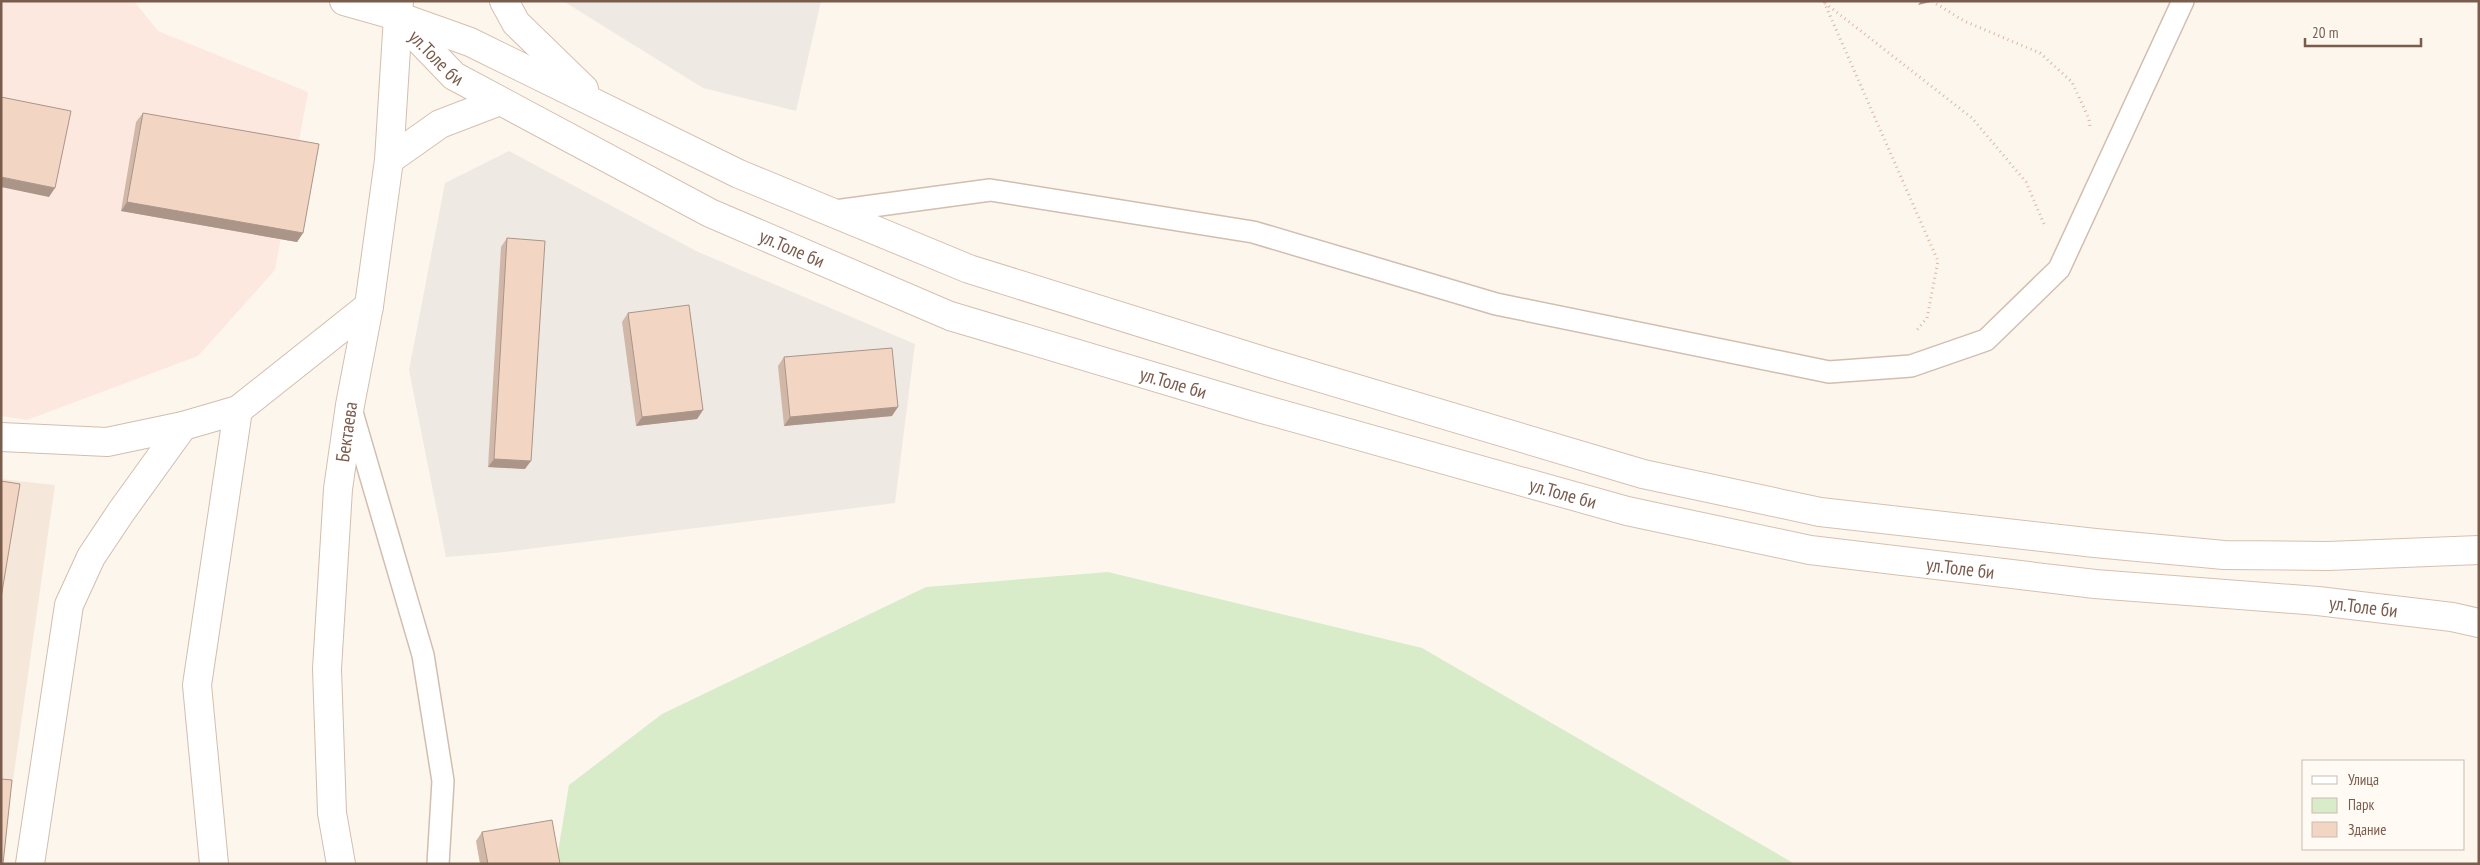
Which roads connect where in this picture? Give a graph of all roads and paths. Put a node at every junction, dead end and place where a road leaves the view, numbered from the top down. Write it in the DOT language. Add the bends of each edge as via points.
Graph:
graph roads {
  1 [pos="344,1"];
  2 [pos="504,1"];
  3 [pos="1932,1"];
  4 [pos="2183,1"];
  5 [pos="1823,2"];
  6 [pos="398,9"];
  7 [pos="500,101"];
  8 [pos="601,106"];
  9 [pos="2090,129"];
  10 [pos="389,160"];
  11 [pos="828,212"];
  12 [pos="2043,232"];
  13 [pos="369,306"];
  14 [pos="1884,368"];
  15 [pos="350,406"];
  16 [pos="238,410"];
  17 [pos="184,426"];
  18 [pos="1,436"];
  19 [pos="2479,550"];
  20 [pos="2479,623"];
  21 [pos="30,864"];
  22 [pos="214,864"];
  23 [pos="341,864"];
  24 [pos="438,864"];
  1 -- 6 [label="main road"];
  2 -- 8 [label="main road" via="516,23"];
  3 -- 9 [label="path" via="1964,21 2040,53 2072,82 2089,119"];
  4 -- 14 [label="lane" via="2059,269 1986,340 1911,366"];
  5 -- 12 [label="path" via="1972,118 2026,182 2044,222"];
  5 -- 14 [label="path" via="1938,262 1927,318"];
  6 -- 7 [label="main road, ул.Толе би" via="454,76"];
  6 -- 8 [label="main road, ул.Толе би"];
  6 -- 10 [label="main road, Бектаева"];
  7 -- 10 [label="main road" via="440,124"];
  7 -- 20 [label="main road, ул.Толе би" via="710,214 950,316 1252,406 1627,511 1810,550 2095,584 2318,602"];
  8 -- 11 [label="main road, ул.Толе би" via="739,174"];
  10 -- 13 [label="main road, Бектаева"];
  11 -- 14 [label="lane" via="990,190 1253,232 1496,304 1829,372"];
  11 -- 19 [label="main road, ул.Толе би" via="968,269 1267,362 1643,474 1820,512 2224,555 2328,556"];
  13 -- 15 [label="main road, Бектаева"];
  13 -- 16 [label="main road"];
  15 -- 23 [label="main road, Бектаева" via="338,489 328,669 332,813"];
  15 -- 24 [label="lane" via="423,655 443,781"];
  16 -- 17 [label="main road"];
  16 -- 22 [label="main road" via="197,685"];
  17 -- 18 [label="main road" via="106,442"];
  17 -- 21 [label="main road" via="96,550 68,604"];
}
